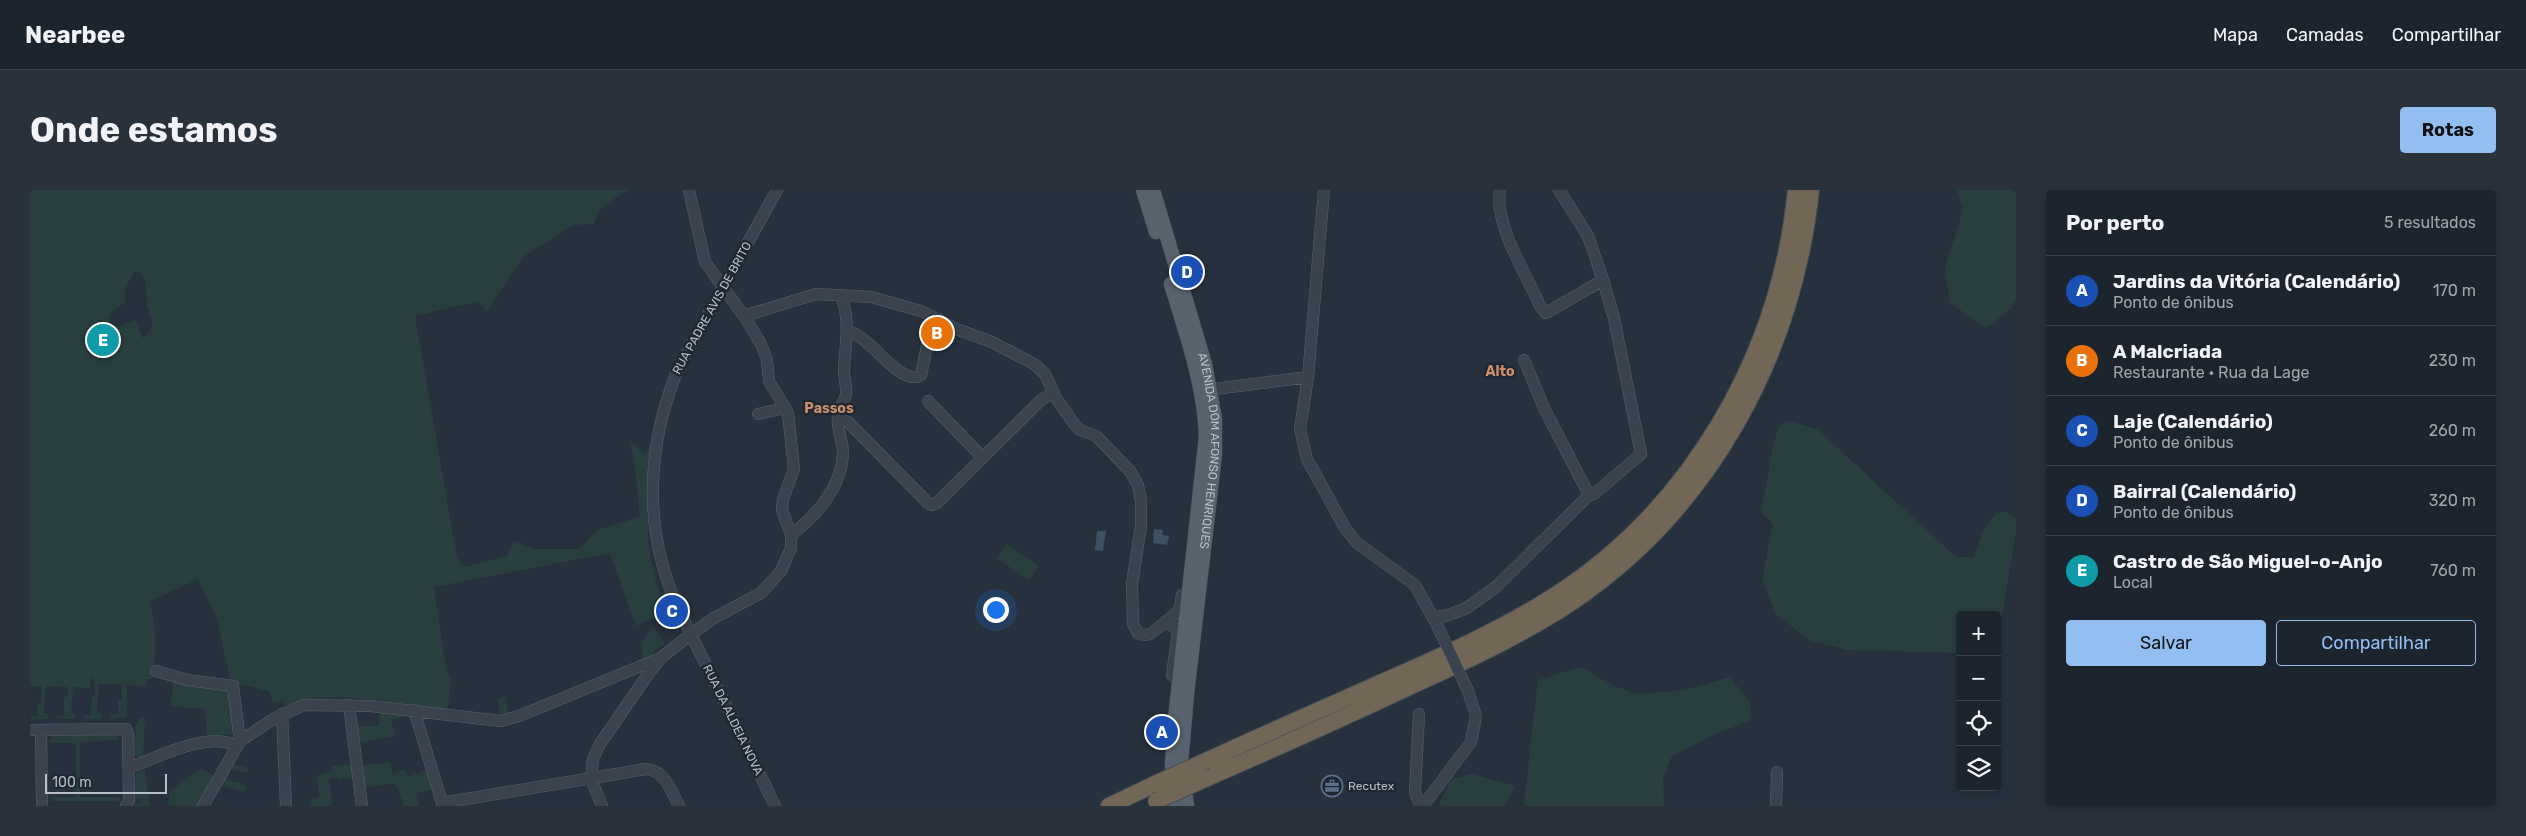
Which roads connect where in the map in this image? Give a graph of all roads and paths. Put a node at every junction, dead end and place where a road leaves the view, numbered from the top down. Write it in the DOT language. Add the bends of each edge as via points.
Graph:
graph roads {
  1 [pos="689,190"];
  2 [pos="777,190"];
  3 [pos="1143,190"];
  4 [pos="1153,190"];
  5 [pos="1324,190"];
  6 [pos="1500,190"];
  7 [pos="1559,190"];
  8 [pos="1796,190"];
  9 [pos="1811,190"];
  10 [pos="1603,280"];
  11 [pos="723,288"];
  12 [pos="841,295"];
  13 [pos="744,316"];
  14 [pos="939,319"];
  15 [pos="848,331"];
  16 [pos="1524,360"];
  17 [pos="1308,377"];
  18 [pos="1215,389"];
  19 [pos="1054,393"];
  20 [pos="928,401"];
  21 [pos="785,408"];
  22 [pos="758,414"];
  23 [pos="838,420"];
  24 [pos="983,458"];
  25 [pos="1589,495"];
  26 [pos="791,535"];
  27 [pos="1190,582"];
  28 [pos="1166,620"];
  29 [pos="1435,621"];
  30 [pos="691,634"];
  31 [pos="662,657"];
  32 [pos="156,671"];
  33 [pos="1178,681"];
  34 [pos="349,705"];
  35 [pos="414,710"];
  36 [pos="282,714"];
  37 [pos="1418,714"];
  38 [pos="36,730"];
  39 [pos="235,740"];
  40 [pos="129,768"];
  41 [pos="1777,772"];
  42 [pos="591,779"];
  43 [pos="1152,804"];
  44 [pos="443,805"];
  45 [pos="42,806"];
  46 [pos="126,806"];
  47 [pos="203,806"];
  48 [pos="286,806"];
  49 [pos="362,806"];
  50 [pos="602,806"];
  51 [pos="679,806"];
  52 [pos="775,806"];
  53 [pos="1109,806"];
  54 [pos="1176,806"];
  55 [pos="1187,806"];
  56 [pos="1421,806"];
  57 [pos="1776,806"];
  1 -- 11 [label="street" via="702,254"];
  2 -- 11 [label="street, RUA PADRE AVIS DE BRITO"];
  3 -- 27 [label="main road, AVENIDA DOM AFONSO HENRIQUES" via="1195,366 1205,411 1203,471"];
  4 -- 55 [label="main road, AVENIDA DOM AFONSO HENRIQUES" via="1205,364 1215,419 1215,454 1181,764"];
  5 -- 17 [label="street"];
  6 -- 10 [label="street" via="1501,224 1546,313"];
  7 -- 10 [label="street" via="1588,236"];
  8 -- 53 [label="highway, bridge" via="1783,270 1768,319 1726,415 1694,464 1633,533 1594,568 1506,624 1445,654"];
  9 -- 43 [label="highway, bridge" via="1793,290 1778,338 1758,385 1716,458 1674,512 1638,548 1580,596 1516,636"];
  10 -- 25 [label="street" via="1614,318 1641,454 1613,480"];
  11 -- 13 [label="street"];
  11 -- 30 [label="street, RUA PADRE AVIS DE BRITO" via="678,369 663,411 654,458 653,504 660,550 671,591"];
  12 -- 13 [label="street" via="807,296"];
  12 -- 14 [label="street" via="880,299"];
  12 -- 15 [label="street"];
  13 -- 21 [label="street" via="761,344 769,381"];
  14 -- 15 [label="street" via="929,336 917,377 901,372 872,345"];
  14 -- 19 [label="street" via="1034,364 1045,374"];
  15 -- 23 [label="street" via="846,396"];
  16 -- 25 [label="street" via="1545,410"];
  17 -- 18 [label="street"];
  17 -- 29 [label="street" via="1300,429 1307,459 1345,528 1357,543 1415,584"];
  19 -- 24 [label="street" via="1042,399"];
  19 -- 28 [label="street" via="1074,424 1096,436 1134,478 1142,508 1132,584 1133,624 1138,633 1146,635"];
  20 -- 24 [label="street"];
  21 -- 22 [label="street"];
  21 -- 26 [label="street" via="794,469 782,510"];
  23 -- 24 [label="street" via="847,421 932,505 937,504"];
  23 -- 26 [label="street" via="843,450 838,473 818,511"];
  25 -- 29 [label="street" via="1496,587 1465,609"];
  26 -- 30 [label="street" via="787,560 771,584 752,599"];
  27 -- 28 [label="street" via="1183,589 1180,608"];
  27 -- 33 [label="main road, AVENIDA DOM AFONSO HENRIQUES"];
  28 -- 33 [label="street" via="1178,631 1172,675"];
  29 -- 56 [label="street, bridge" via="1468,691 1476,716 1471,742"];
  30 -- 31 [label="street"];
  30 -- 52 [label="street, RUA DA ALDEIA NOVA"];
  31 -- 35 [label="street" via="509,719 486,721"];
  31 -- 42 [label="street" via="600,744 593,759"];
  32 -- 39 [label="street" via="186,680 233,686"];
  33 -- 54 [label="main road, AVENIDA DOM AFONSO HENRIQUES" via="1172,765"];
  34 -- 35 [label="street"];
  34 -- 36 [label="street" via="304,705"];
  34 -- 49 [label="street"];
  35 -- 44 [label="street"];
  36 -- 39 [label="street"];
  36 -- 48 [label="street"];
  37 -- 56 [label="street" via="1415,792"];
  38 -- 40 [label="street" via="124,728 128,734"];
  38 -- 45 [label="street"];
  39 -- 40 [label="street" via="198,743"];
  39 -- 47 [label="street"];
  40 -- 46 [label="street" via="129,800"];
  41 -- 57 [label="street"];
  42 -- 44 [label="street"];
  42 -- 50 [label="street"];
  42 -- 51 [label="street" via="652,770 665,779"];
}
